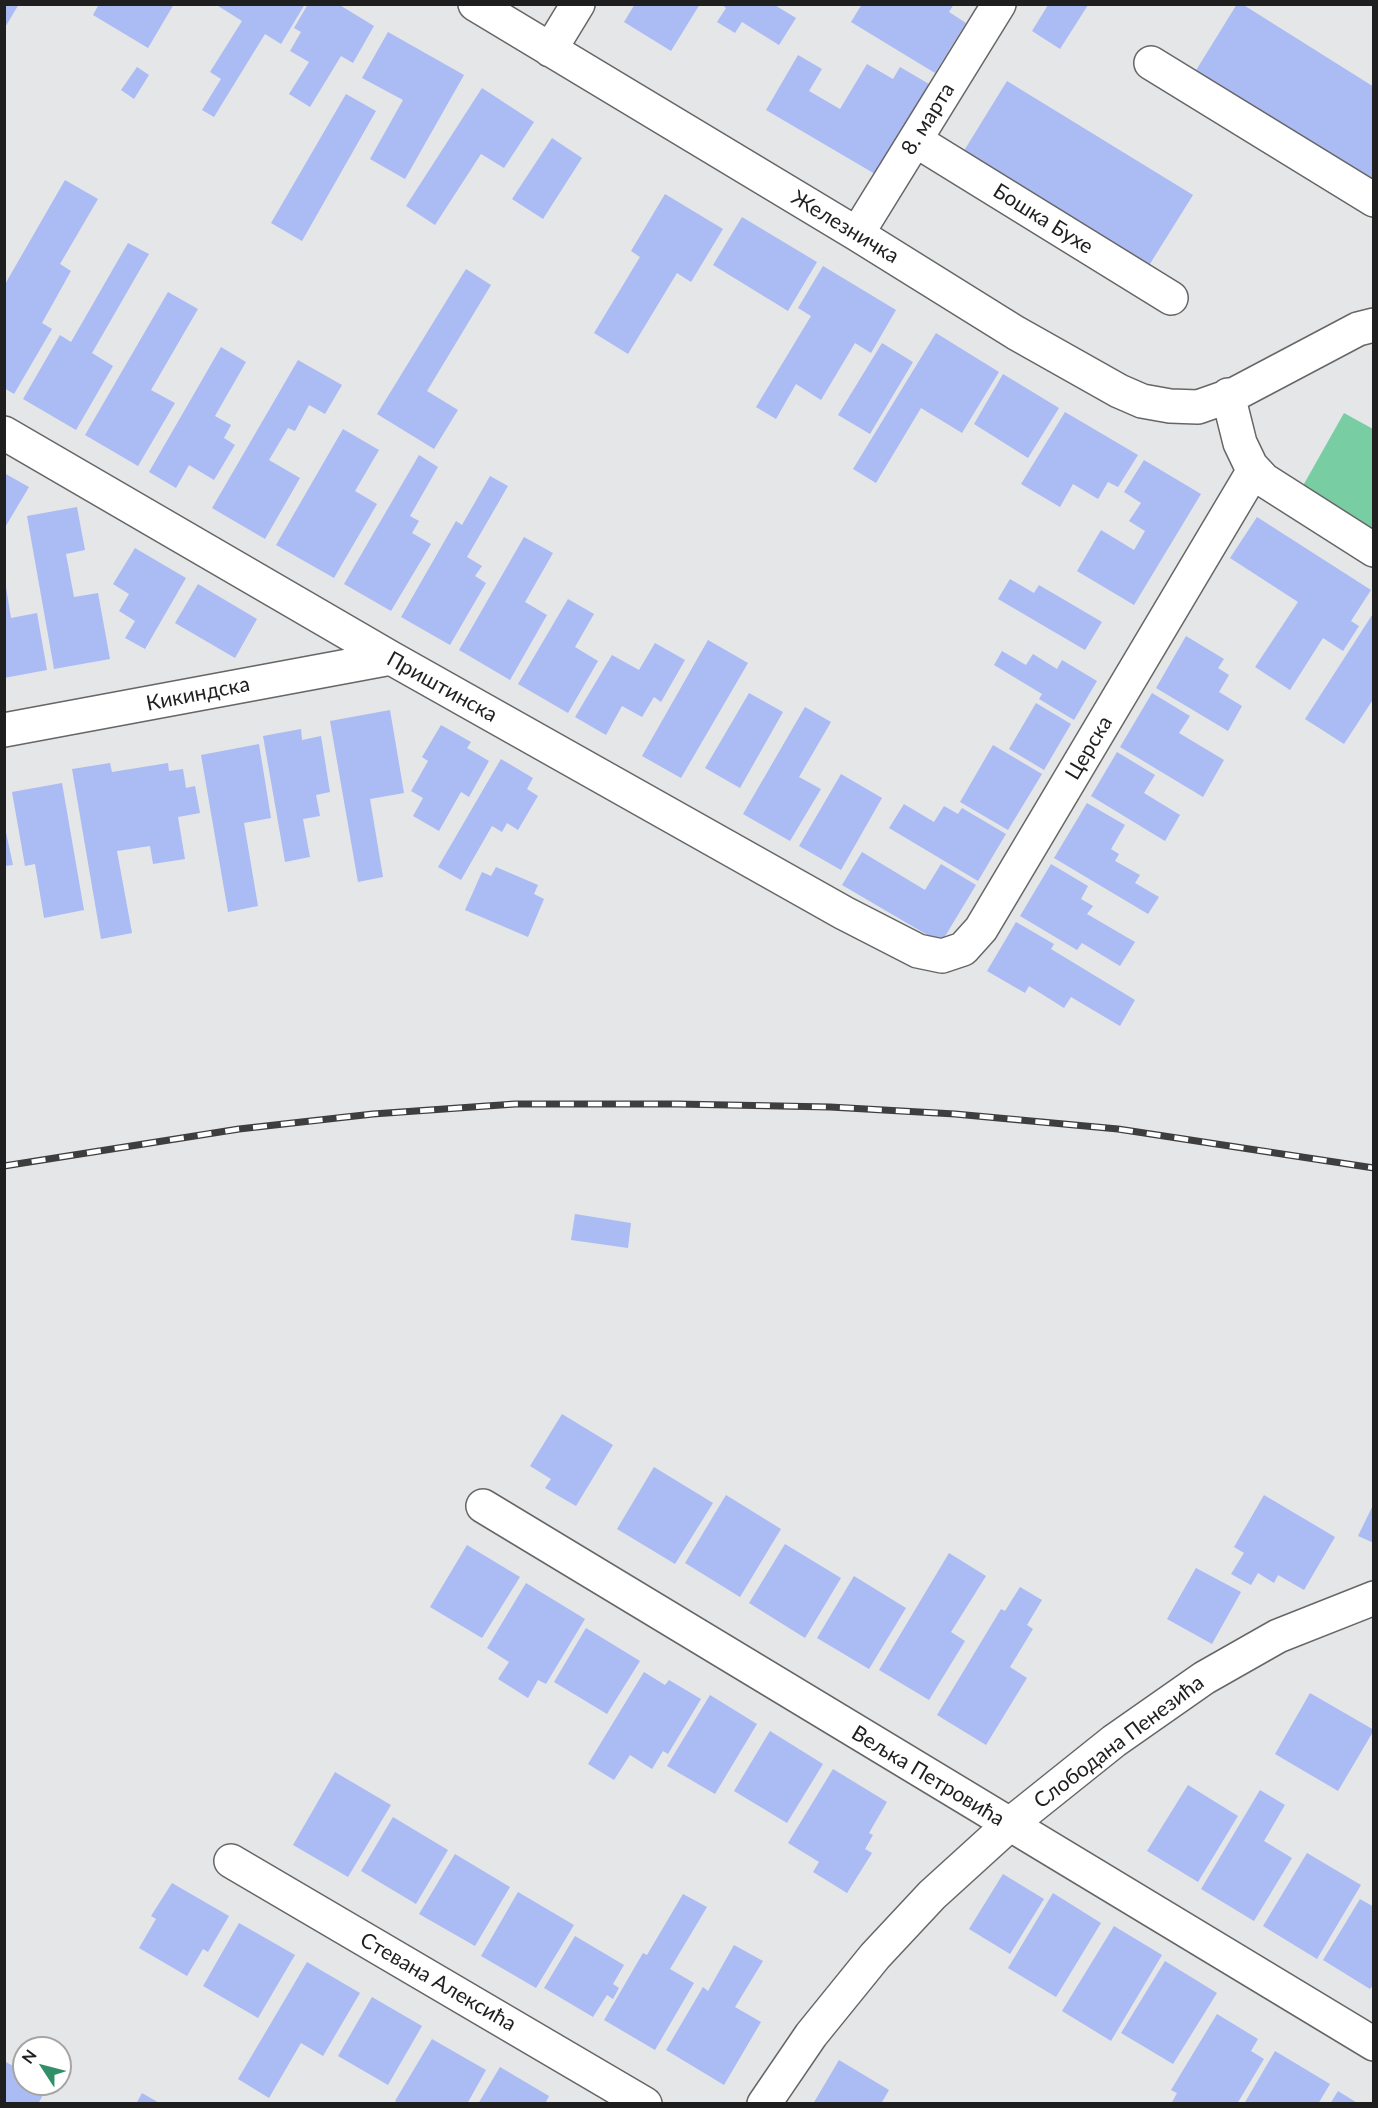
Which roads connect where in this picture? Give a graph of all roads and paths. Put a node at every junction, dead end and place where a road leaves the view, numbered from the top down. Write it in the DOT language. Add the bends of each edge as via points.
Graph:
graph roads {
  1 [pos="474,4"];
  2 [pos="578,4"];
  3 [pos="999,4"];
  4 [pos="550,50"];
  5 [pos="1151,63"];
  6 [pos="915,140"];
  7 [pos="1374,200"];
  8 [pos="857,234"];
  9 [pos="1171,298"];
  10 [pos="1374,325"];
  11 [pos="1228,395"];
  12 [pos="4,433"];
  13 [pos="1254,470"];
  14 [pos="1374,550"];
  15 [pos="391,658"];
  16 [pos="4,730"];
  17 [pos="883,933"];
  18 [pos="483,1506"];
  19 [pos="1374,1598"];
  20 [pos="1009,1825"];
  21 [pos="231,1861"];
  22 [pos="1374,2044"];
  23 [pos="645,2103"];
  24 [pos="764,2103"];
  1 -- 4 [label="street, Железничка"];
  2 -- 4 [label="street"];
  3 -- 6 [label="street, 8. марта"];
  4 -- 8 [label="street, Железничка"];
  5 -- 7 [label="street"];
  6 -- 8 [label="street, 8. марта"];
  6 -- 9 [label="street, Бошка Бухе"];
  8 -- 11 [label="street, Железничка" via="1016,333 1119,391 1143,401 1179,407 1198,407"];
  10 -- 11 [label="street, Железничка" via="1358,329"];
  11 -- 13 [label="street" via="1240,443"];
  12 -- 15 [label="street, Приштинска"];
  13 -- 14 [label="street"];
  13 -- 17 [label="street, Церска" via="981,929 963,949 942,956 918,951"];
  15 -- 16 [label="street, Кикиндска"];
  15 -- 17 [label="street, Приштинска"];
  18 -- 20 [label="street, Вељка Петровића"];
  19 -- 20 [label="street, Слободана Пенезића" via="1278,1636 1204,1678 1114,1741"];
  20 -- 22 [label="street, Вељка Петровића"];
  20 -- 24 [label="street, Слободана Пенезића" via="932,1895 868,1964 811,2035"];
  21 -- 23 [label="street, Стевана Алексића"];
}
